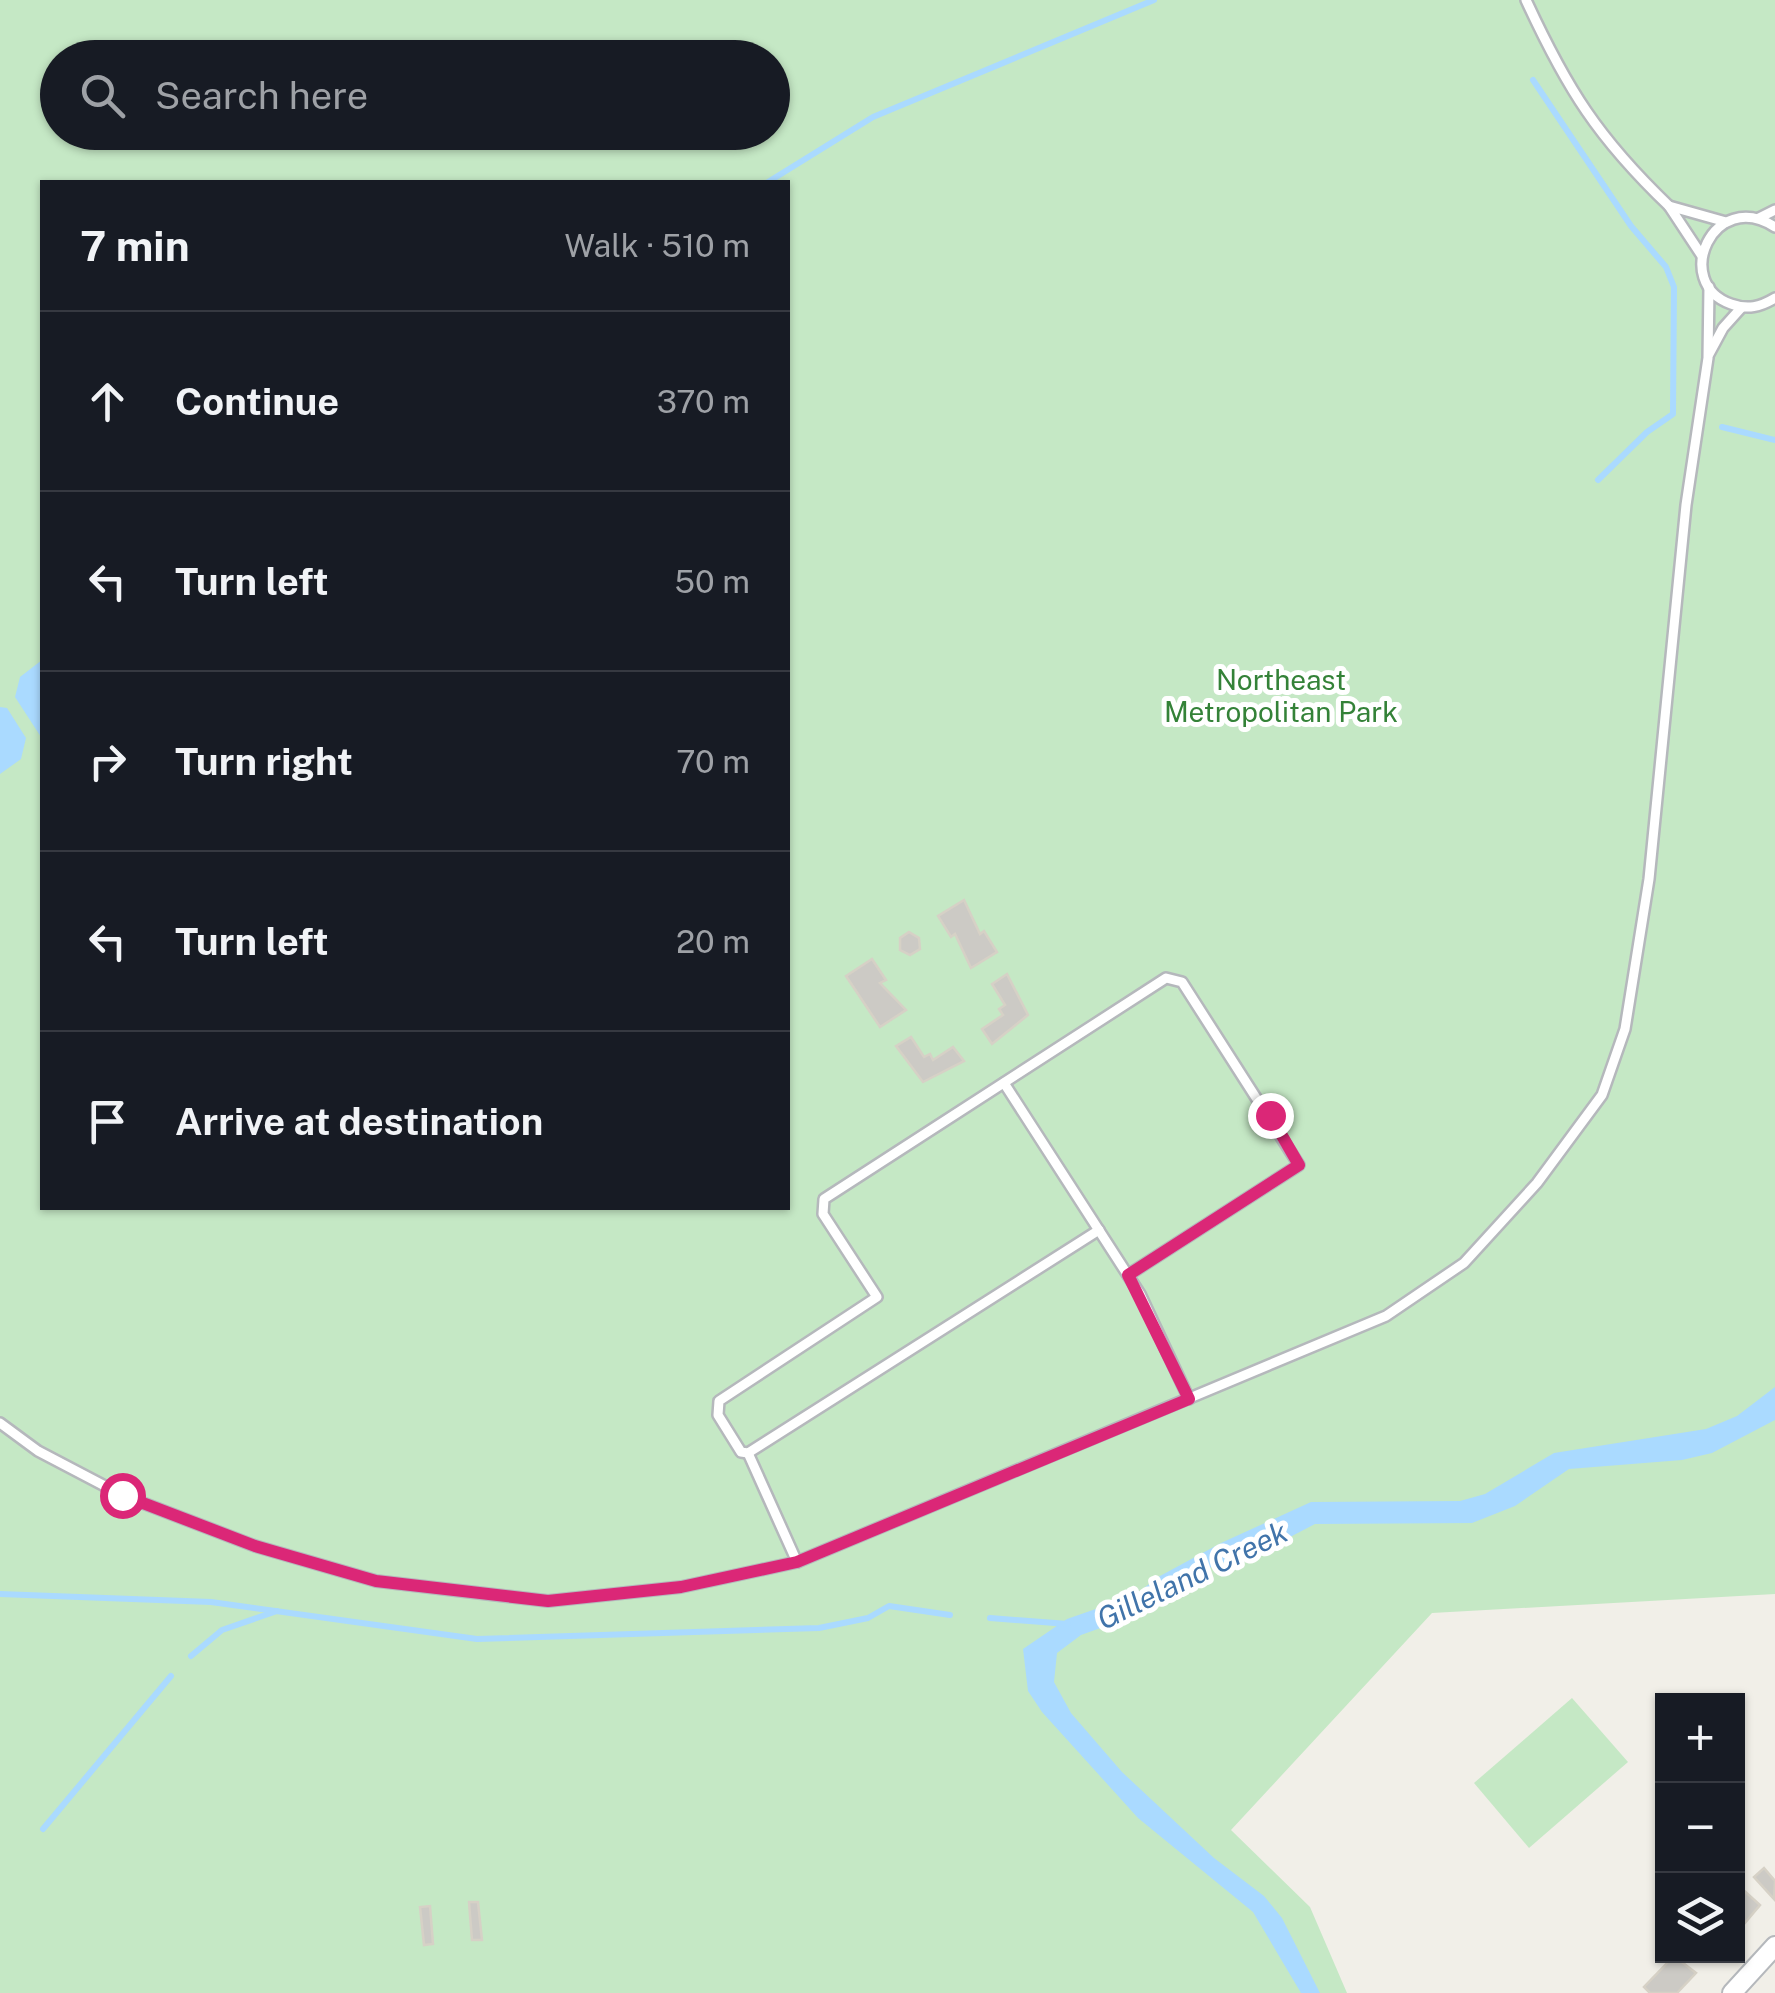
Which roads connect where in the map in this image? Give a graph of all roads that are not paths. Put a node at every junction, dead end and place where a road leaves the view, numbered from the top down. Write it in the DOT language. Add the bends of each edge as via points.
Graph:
graph roads {
  1 [pos="1526,0"];
  2 [pos="1669,206"];
  3 [pos="1775,210"];
  4 [pos="1759,218"];
  5 [pos="1726,222"];
  6 [pos="1775,228"];
  7 [pos="1702,256"];
  8 [pos="1709,288"];
  9 [pos="1772,302"];
  10 [pos="1742,308"];
  11 [pos="1708,358"];
  12 [pos="1004,1083"];
  13 [pos="1099,1230"];
  14 [pos="1128,1275"];
  15 [pos="1189,1399"];
  16 [pos="0,1423"];
  17 [pos="748,1452"];
  18 [pos="797,1562"];
  19 [pos="1775,1946"];
  20 [pos="1736,1992"];
  1 -- 2 [label="lane" via="1548,51 1604,140"];
  2 -- 5 [label="lane"];
  2 -- 7 [label="lane"];
  3 -- 4 [label="lane"];
  4 -- 5 [label="lane"];
  4 -- 6 [label="lane"];
  5 -- 7 [label="lane" via="1714,230"];
  7 -- 8 [label="lane"];
  8 -- 10 [label="lane"];
  8 -- 11 [label="lane"];
  9 -- 10 [label="lane"];
  10 -- 11 [label="lane"];
  11 -- 15 [label="lane" via="1686,504 1640,956 1626,1029 1602,1094 1537,1183 1464,1263 1386,1316"];
  12 -- 13 [label="lane"];
  12 -- 14 [label="lane" via="1166,978 1182,982 1285,1137 1299,1165"];
  12 -- 17 [label="lane" via="824,1199 823,1214 877,1297 719,1401 718,1415"];
  13 -- 14 [label="lane"];
  13 -- 17 [label="lane"];
  14 -- 15 [label="lane"];
  15 -- 18 [label="lane"];
  16 -- 18 [label="lane" via="122,1495 255,1546 376,1581 548,1601 681,1587"];
  17 -- 18 [label="lane"];
  19 -- 20 [label="street"];
}
